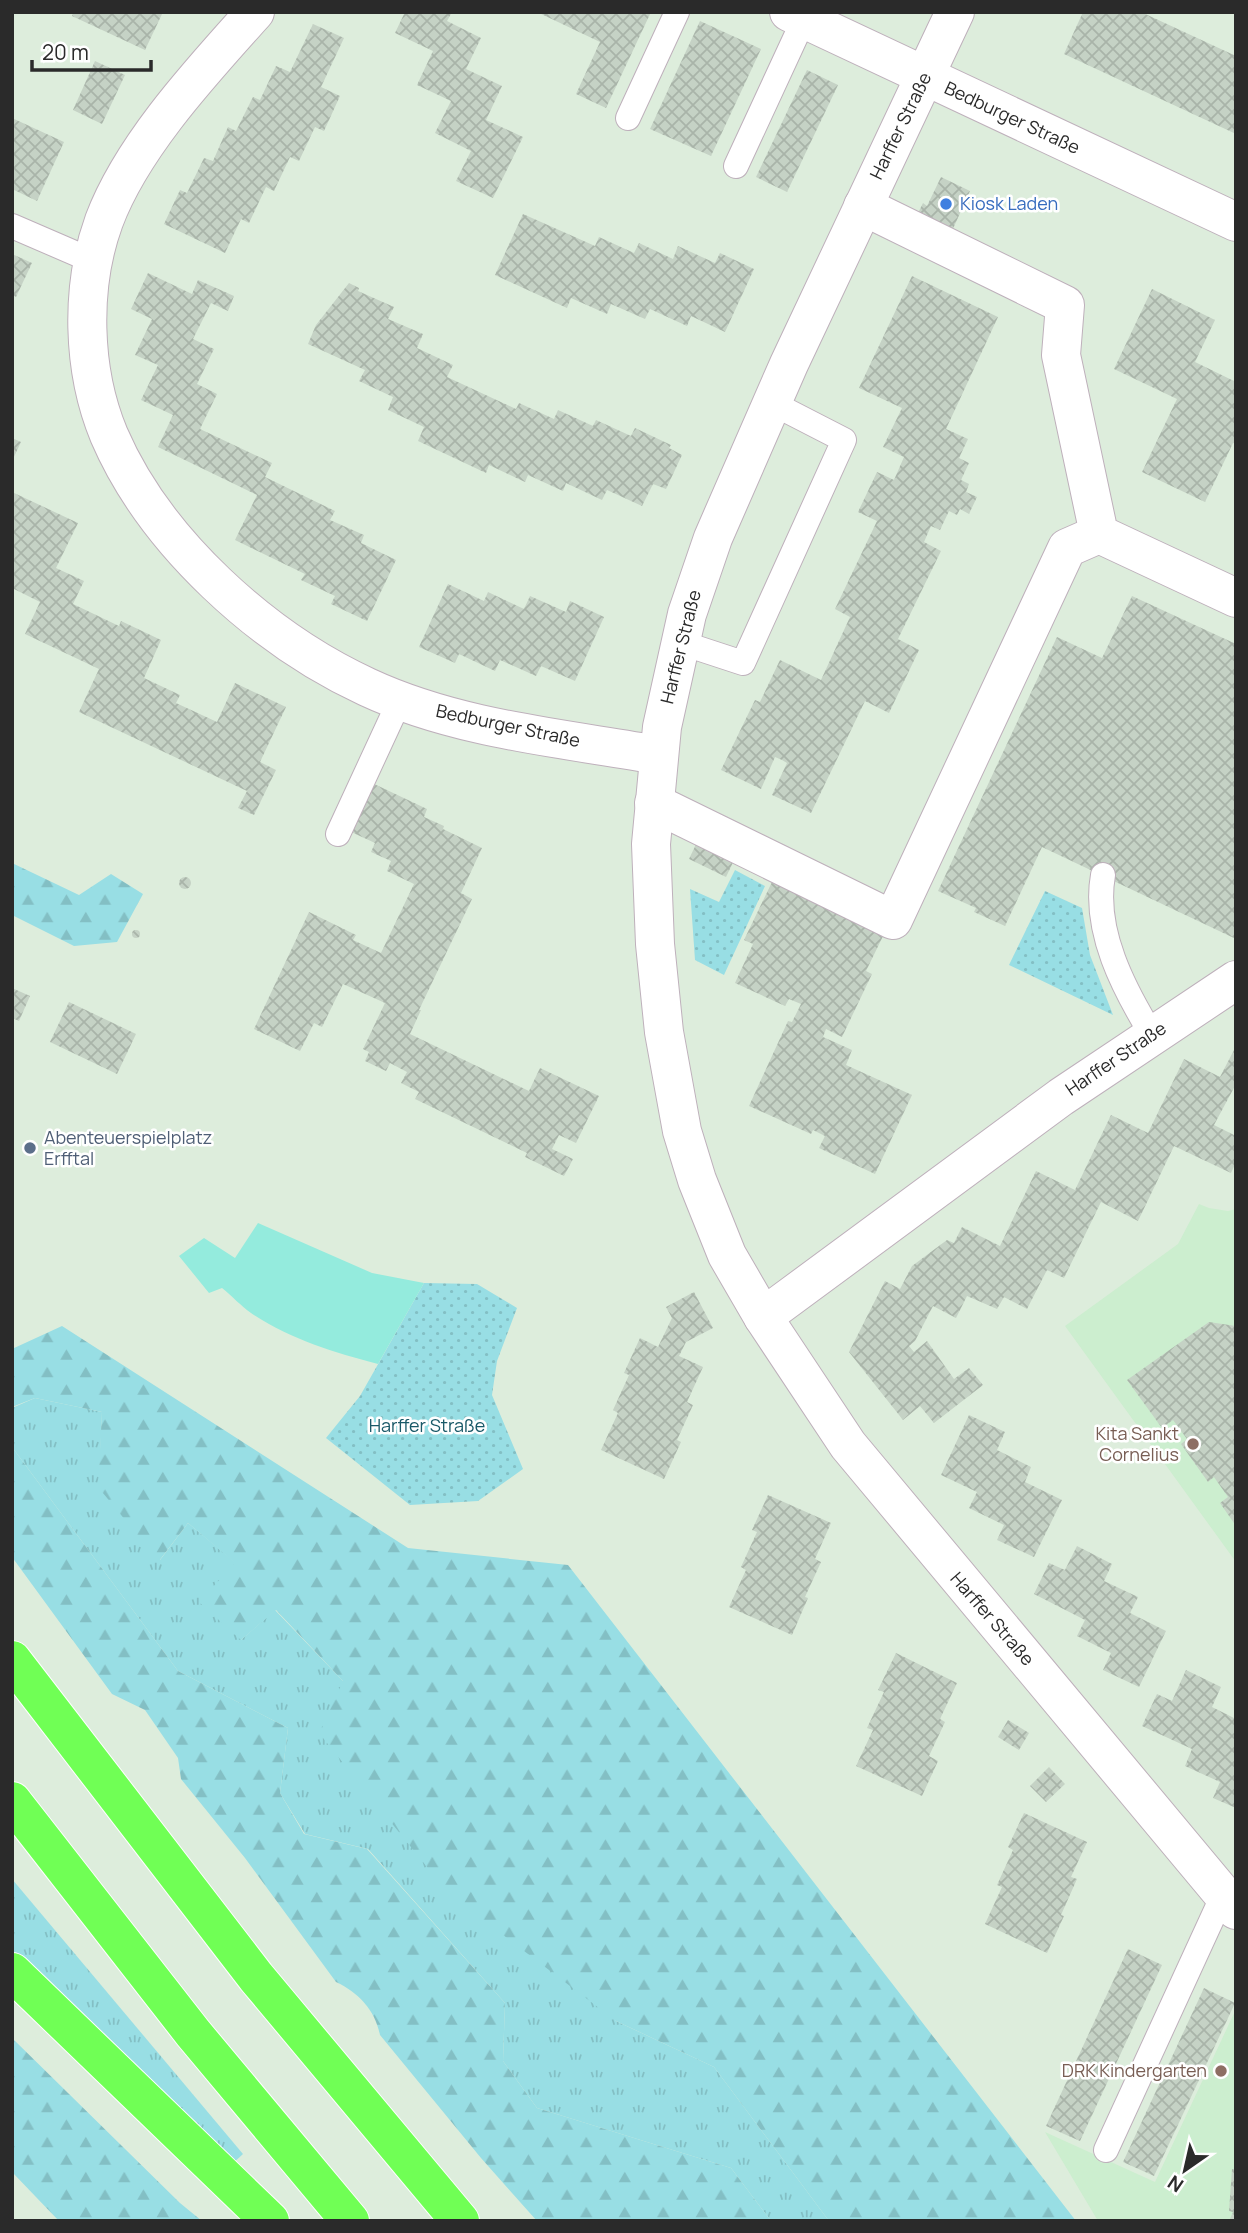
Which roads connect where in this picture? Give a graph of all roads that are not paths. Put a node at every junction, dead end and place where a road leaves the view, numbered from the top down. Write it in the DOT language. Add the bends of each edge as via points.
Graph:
graph roads {
  1 [pos="255,12"];
  2 [pos="677,12"];
  3 [pos="955,12"];
  4 [pos="797,16"];
  5 [pos="925,77"];
  6 [pos="628,118"];
  7 [pos="736,166"];
  8 [pos="863,206"];
  9 [pos="1236,222"];
  10 [pos="12,226"];
  11 [pos="93,261"];
  12 [pos="772,403"];
  13 [pos="1099,534"];
  14 [pos="1236,598"];
  15 [pos="679,642"];
  16 [pos="400,700"];
  17 [pos="658,755"];
  18 [pos="654,803"];
  19 [pos="338,834"];
  20 [pos="1103,875"];
  21 [pos="1236,980"];
  22 [pos="1152,1035"];
  23 [pos="763,1317"];
  24 [pos="12,1660"];
  25 [pos="12,1801"];
  26 [pos="1229,1902"];
  27 [pos="12,1972"];
  28 [pos="1106,2150"];
  29 [pos="270,2221"];
  30 [pos="350,2221"];
  31 [pos="460,2221"];
  1 -- 11 [label="street, Bedburger Straße" via="204,70 128,173 105,219"];
  2 -- 6 [label="lane"];
  3 -- 5 [label="street, Harffer Straße"];
  4 -- 5 [label="street, Bedburger Straße"];
  4 -- 7 [label="lane"];
  5 -- 8 [label="street, Harffer Straße"];
  5 -- 9 [label="street, Bedburger Straße"];
  8 -- 12 [label="street, Harffer Straße"];
  8 -- 13 [label="street" via="1065,305 1061,355"];
  10 -- 11 [label="lane"];
  11 -- 16 [label="street, Bedburger Straße" via="88,328 94,386 109,435 143,496 193,559 251,613 312,657"];
  12 -- 15 [label="street, Harffer Straße" via="713,538"];
  12 -- 15 [label="lane" via="844,440 743,663"];
  13 -- 14 [label="street"];
  13 -- 18 [label="street" via="1067,548 893,920"];
  15 -- 17 [label="street, Harffer Straße"];
  16 -- 17 [label="street, Bedburger Straße" via="493,726"];
  16 -- 19 [label="lane"];
  17 -- 18 [label="street, Harffer Straße"];
  18 -- 23 [label="street, Harffer Straße" via="655,944 664,1032 682,1131 727,1255"];
  20 -- 22 [label="lane" via="1099,895 1112,951 1127,994"];
  21 -- 22 [label="street, Harffer Straße"];
  22 -- 23 [label="street, Harffer Straße" via="1060,1097"];
  23 -- 26 [label="street, Harffer Straße" via="848,1446"];
  24 -- 31 [label="highway" via="256,1977"];
  25 -- 30 [label="highway" via="192,2033"];
  26 -- 28 [label="lane"];
  27 -- 29 [label="highway"];
}
